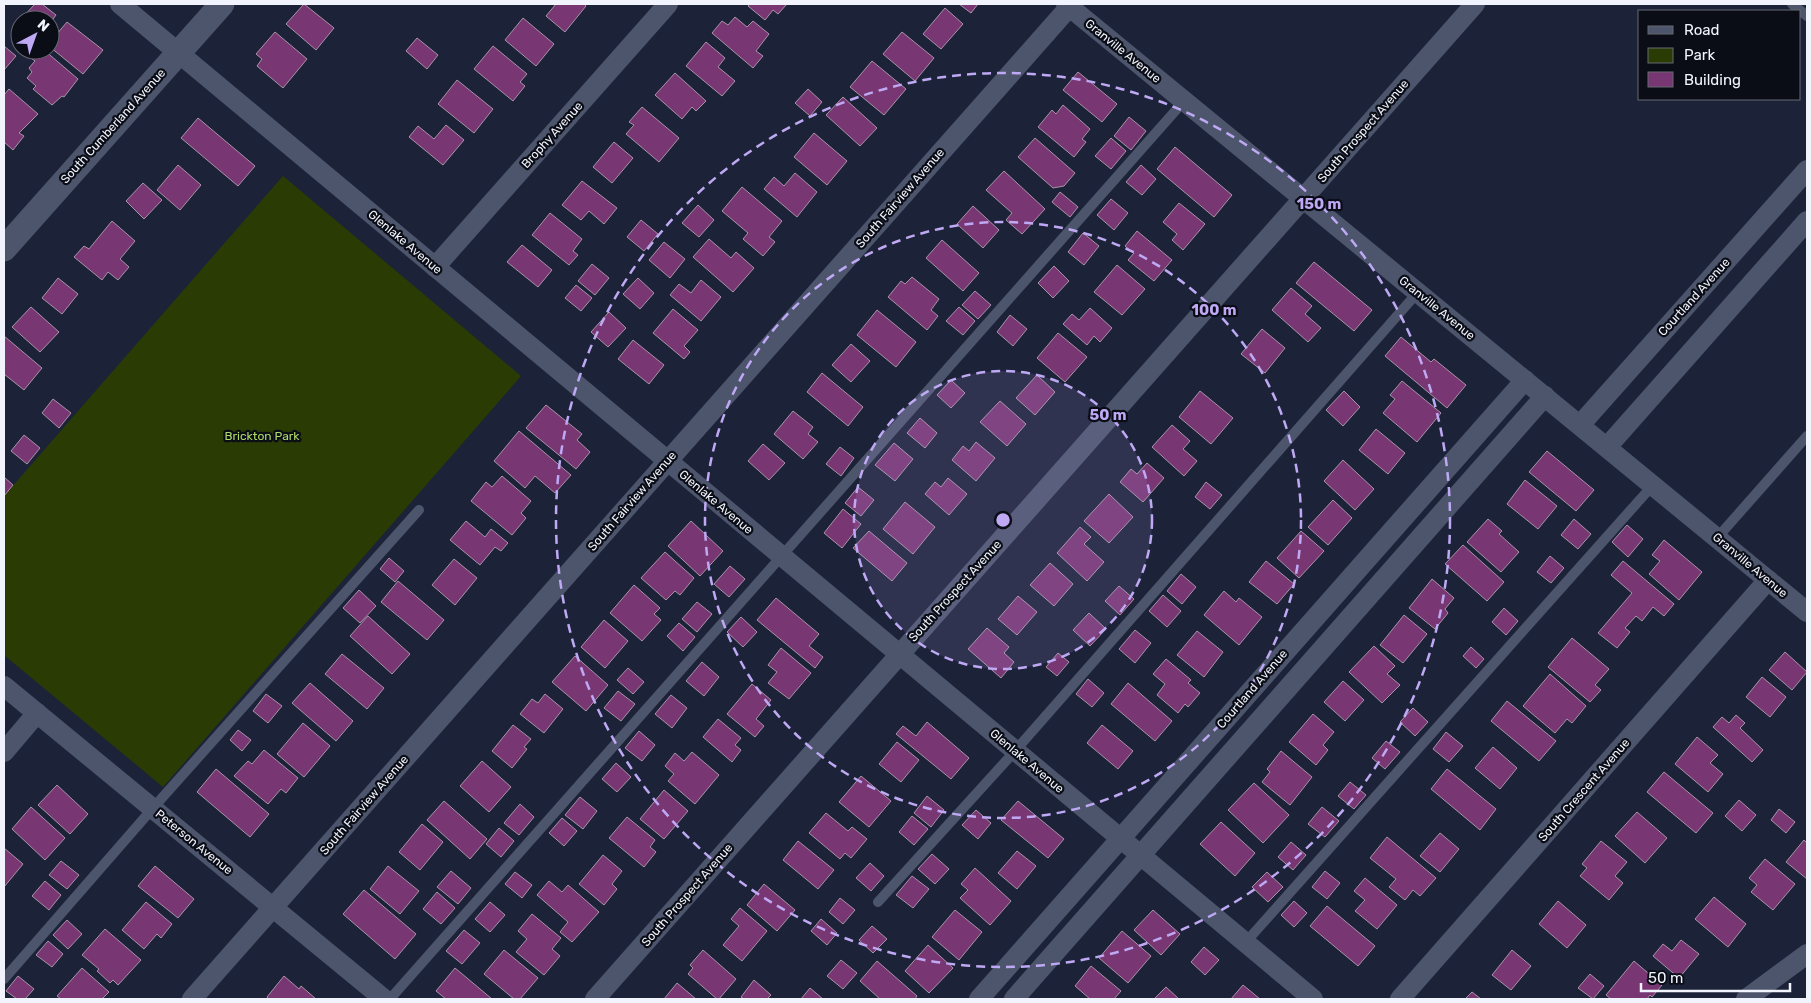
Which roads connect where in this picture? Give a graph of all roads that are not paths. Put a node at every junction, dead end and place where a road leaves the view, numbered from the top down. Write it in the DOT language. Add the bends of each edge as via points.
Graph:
graph roads {
  1 [pos="120,4"];
  2 [pos="222,4"];
  3 [pos="668,4"];
  4 [pos="1475,4"];
  5 [pos="1069,5"];
  6 [pos="178,52"];
  7 [pos="1184,100"];
  8 [pos="1807,170"];
  9 [pos="1303,198"];
  10 [pos="1807,221"];
  11 [pos="4,249"];
  12 [pos="435,267"];
  13 [pos="1418,292"];
  14 [pos="1524,380"];
  15 [pos="1545,396"];
  16 [pos="1580,425"];
  17 [pos="1807,436"];
  18 [pos="1607,447"];
  19 [pos="668,461"];
  20 [pos="1652,485"];
  21 [pos="419,510"];
  22 [pos="1717,538"];
  23 [pos="782,556"];
  24 [pos="1768,580"];
  25 [pos="1807,612"];
  26 [pos="900,654"];
  27 [pos="4,686"];
  28 [pos="37,713"];
  29 [pos="1015,751"];
  30 [pos="4,752"];
  31 [pos="153,808"];
  32 [pos="1120,838"];
  33 [pos="1141,856"];
  34 [pos="878,902"];
  35 [pos="273,907"];
  36 [pos="1245,942"];
  37 [pos="1807,954"];
  38 [pos="4,979"];
  39 [pos="192,999"];
  40 [pos="384,999"];
  41 [pos="390,999"];
  42 [pos="595,999"];
  43 [pos="979,999"];
  44 [pos="1014,999"];
  45 [pos="1313,999"];
  46 [pos="1400,999"];
  47 [pos="1746,999"];
  1 -- 6 [label="street, Glenlake Avenue"];
  2 -- 6 [label="street, South Cumberland Avenue"];
  3 -- 12 [label="street, Brophy Avenue"];
  4 -- 9 [label="street, South Prospect Avenue"];
  5 -- 7 [label="street, Granville Avenue"];
  5 -- 19 [label="street, South Fairview Avenue"];
  6 -- 11 [label="street, South Cumberland Avenue"];
  6 -- 12 [label="street, Glenlake Avenue"];
  7 -- 9 [label="street, Granville Avenue"];
  7 -- 23 [label="lane"];
  8 -- 16 [label="street, Courtland Avenue"];
  9 -- 13 [label="street, Granville Avenue"];
  9 -- 26 [label="street, South Prospect Avenue"];
  10 -- 18 [label="street"];
  12 -- 19 [label="street, Glenlake Avenue"];
  13 -- 14 [label="street, Granville Avenue"];
  13 -- 29 [label="lane"];
  14 -- 15 [label="street, Granville Avenue"];
  14 -- 32 [label="street, Courtland Avenue"];
  15 -- 16 [label="street, Granville Avenue"];
  15 -- 33 [label="street"];
  16 -- 18 [label="street, Granville Avenue"];
  17 -- 22 [label="lane"];
  18 -- 20 [label="street, Granville Avenue"];
  19 -- 23 [label="street, Glenlake Avenue"];
  19 -- 35 [label="street, South Fairview Avenue"];
  20 -- 22 [label="street, Granville Avenue"];
  20 -- 36 [label="lane"];
  21 -- 31 [label="lane"];
  22 -- 24 [label="street, Granville Avenue"];
  23 -- 26 [label="street, Glenlake Avenue"];
  23 -- 41 [label="lane"];
  24 -- 25 [label="street, Granville Avenue"];
  24 -- 46 [label="street, South Crescent Avenue"];
  26 -- 29 [label="street, Glenlake Avenue"];
  26 -- 42 [label="street, South Prospect Avenue"];
  27 -- 28 [label="street, Peterson Avenue"];
  28 -- 30 [label="street"];
  28 -- 31 [label="street, Peterson Avenue"];
  29 -- 32 [label="street, Glenlake Avenue"];
  29 -- 34 [label="lane"];
  31 -- 35 [label="street, Peterson Avenue"];
  31 -- 38 [label="lane"];
  32 -- 33 [label="street, Glenlake Avenue"];
  32 -- 43 [label="street, Courtland Avenue"];
  33 -- 36 [label="street, Glenlake Avenue"];
  33 -- 44 [label="street"];
  35 -- 39 [label="street, South Fairview Avenue"];
  35 -- 40 [label="street, Peterson Avenue"];
  36 -- 45 [label="street, Glenlake Avenue"];
  37 -- 47 [label="street"];
}
